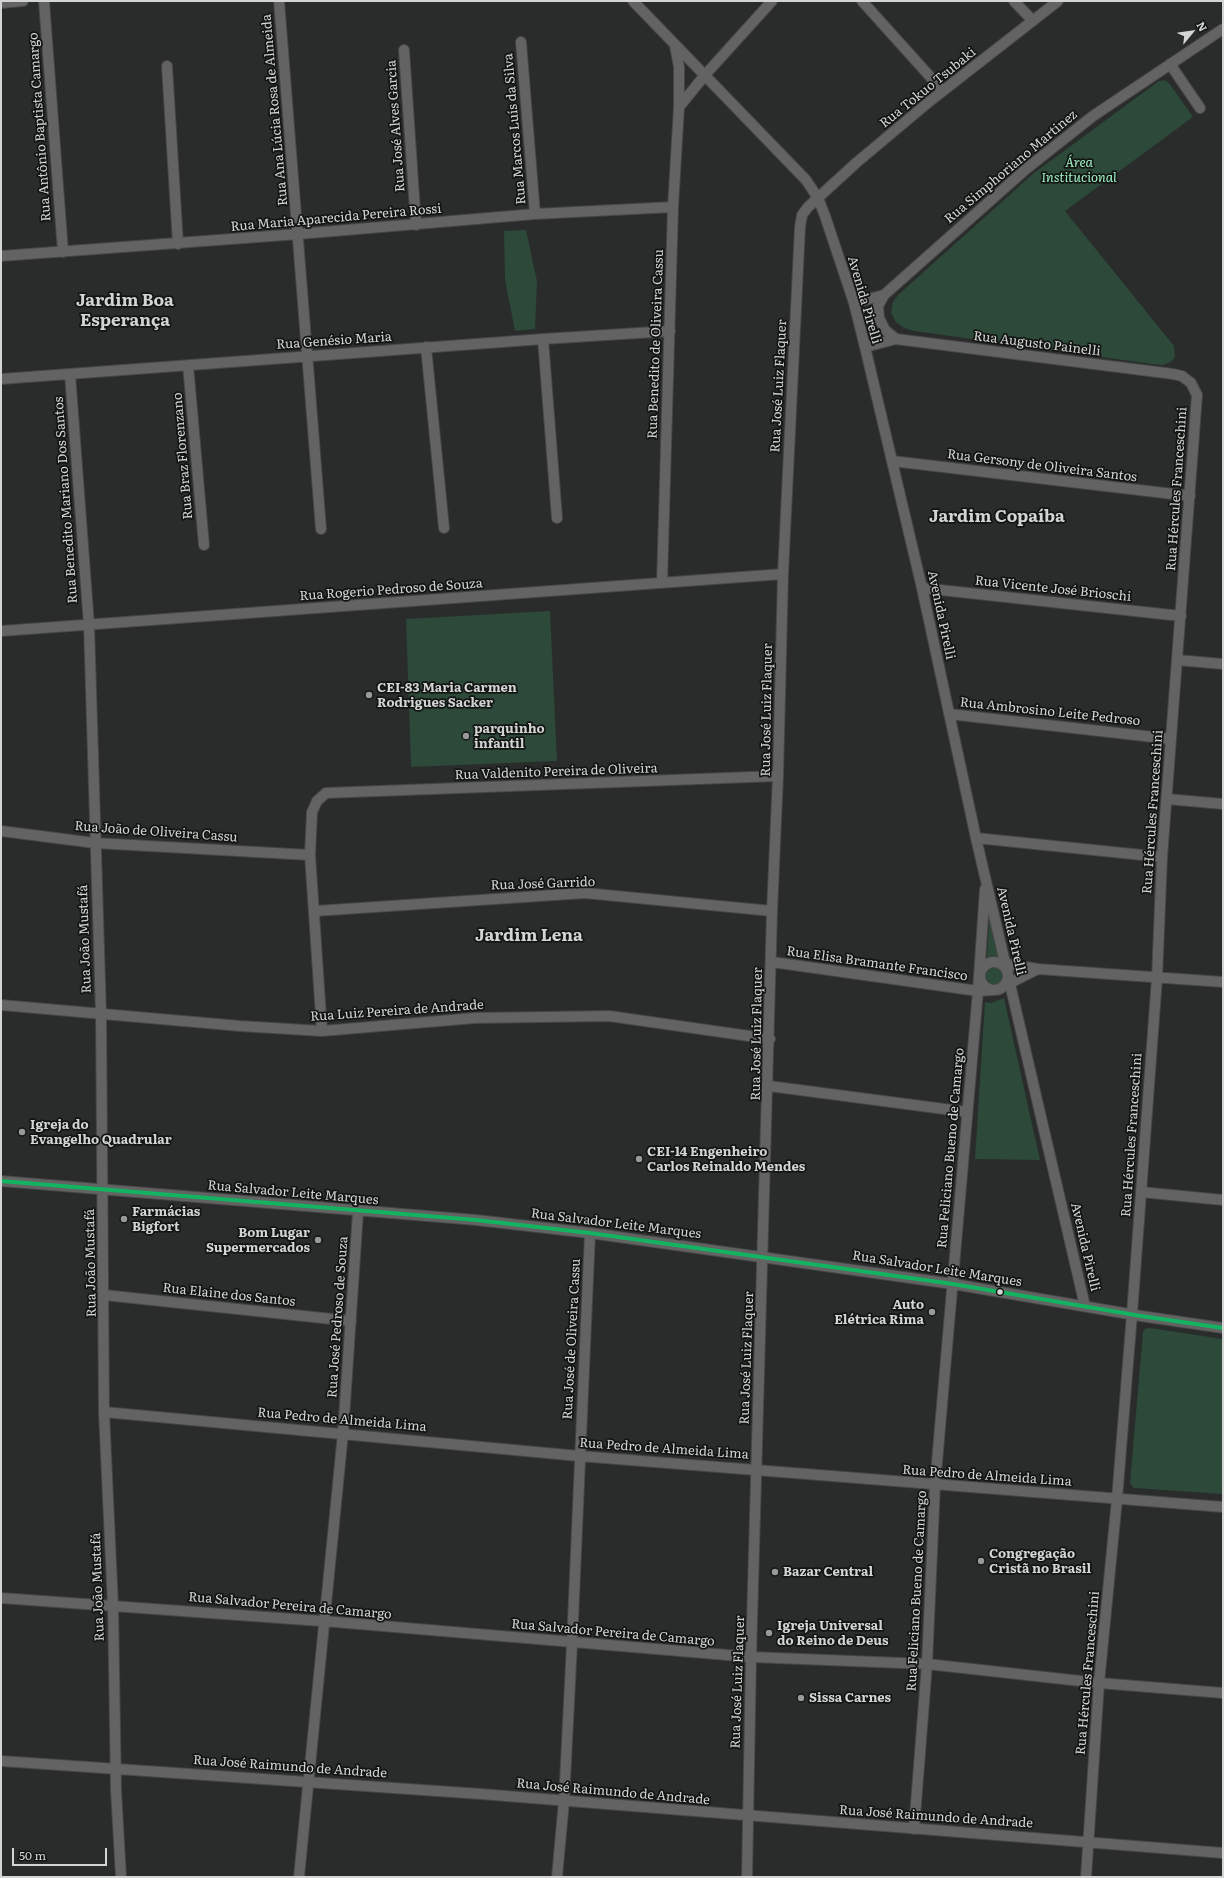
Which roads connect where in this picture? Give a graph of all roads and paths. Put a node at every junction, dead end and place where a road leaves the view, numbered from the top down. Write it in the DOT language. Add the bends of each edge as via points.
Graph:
graph roads {
  1 [pos="24,1"];
  2 [pos="44,1"];
  3 [pos="279,1"];
  4 [pos="633,1"];
  5 [pos="772,1"];
  6 [pos="862,1"];
  7 [pos="1014,1"];
  8 [pos="1058,1"];
  9 [pos="1,3"];
  10 [pos="1033,21"];
  11 [pos="1223,29"];
  12 [pos="521,42"];
  13 [pos="674,43"];
  14 [pos="404,50"];
  15 [pos="1170,64"];
  16 [pos="167,66"];
  17 [pos="703,73"];
  18 [pos="943,91"];
  19 [pos="679,103"];
  20 [pos="1200,108"];
  21 [pos="818,198"];
  22 [pos="673,206"];
  23 [pos="535,214"];
  24 [pos="416,225"];
  25 [pos="299,234"];
  26 [pos="178,244"];
  27 [pos="62,252"];
  28 [pos="1,256"];
  29 [pos="884,295"];
  30 [pos="854,304"];
  31 [pos="670,331"];
  32 [pos="543,339"];
  33 [pos="896,340"];
  34 [pos="426,347"];
  35 [pos="865,347"];
  36 [pos="308,356"];
  37 [pos="188,365"];
  38 [pos="70,374"];
  39 [pos="1,379"];
  40 [pos="1197,395"];
  41 [pos="892,461"];
  42 [pos="1190,496"];
  43 [pos="557,518"];
  44 [pos="444,528"];
  45 [pos="321,529"];
  46 [pos="204,545"];
  47 [pos="783,574"];
  48 [pos="662,583"];
  49 [pos="922,588"];
  50 [pos="1181,616"];
  51 [pos="89,625"];
  52 [pos="1,631"];
  53 [pos="1177,660"];
  54 [pos="1223,664"];
  55 [pos="949,714"];
  56 [pos="1172,739"];
  57 [pos="778,776"];
  58 [pos="1167,799"];
  59 [pos="1223,804"];
  60 [pos="1,831"];
  61 [pos="976,838"];
  62 [pos="95,843"];
  63 [pos="310,855"];
  64 [pos="1162,857"];
  65 [pos="985,877"];
  66 [pos="315,910"];
  67 [pos="772,911"];
  68 [pos="772,962"];
  69 [pos="1003,966"];
  70 [pos="1038,969"];
  71 [pos="980,975"];
  72 [pos="1157,978"];
  73 [pos="1223,982"];
  74 [pos="1001,987"];
  75 [pos="978,991"];
  76 [pos="1,1005"];
  77 [pos="101,1014"];
  78 [pos="322,1030"];
  79 [pos="770,1039"];
  80 [pos="769,1086"];
  81 [pos="967,1112"];
  82 [pos="1,1181"];
  83 [pos="102,1190"];
  84 [pos="1141,1192"];
  85 [pos="1223,1200"];
  86 [pos="358,1212"];
  87 [pos="590,1233"];
  88 [pos="763,1257"];
  89 [pos="953,1284"];
  90 [pos="104,1295"];
  91 [pos="1085,1306"];
  92 [pos="1132,1314"];
  93 [pos="351,1321"];
  94 [pos="1223,1328"];
  95 [pos="104,1412"];
  96 [pos="343,1433"];
  97 [pos="579,1456"];
  98 [pos="756,1469"];
  99 [pos="935,1485"];
  100 [pos="1117,1500"];
  101 [pos="1223,1507"];
  102 [pos="1,1598"];
  103 [pos="113,1606"];
  104 [pos="325,1622"];
  105 [pos="572,1643"];
  106 [pos="751,1657"];
  107 [pos="927,1664"];
  108 [pos="1099,1683"];
  109 [pos="1223,1693"];
  110 [pos="1,1761"];
  111 [pos="116,1768"];
  112 [pos="308,1781"];
  113 [pos="564,1801"];
  114 [pos="748,1816"];
  115 [pos="914,1829"];
  116 [pos="1089,1842"];
  117 [pos="1223,1853"];
  118 [pos="121,1877"];
  119 [pos="299,1877"];
  120 [pos="557,1877"];
  121 [pos="747,1877"];
  122 [pos="1086,1877"];
  1 -- 9 [label="street"];
  2 -- 27 [label="street, Rua Antônio Baptista Camargo"];
  3 -- 25 [label="street, Rua Ana Lúcia Rosa de Almeida"];
  4 -- 13 [label="street, Avenida Pirelli"];
  5 -- 17 [label="street" via="726,52"];
  6 -- 18 [label="street"];
  7 -- 10 [label="street"];
  8 -- 10 [label="street, Rua Tokuo Tsubaki"];
  10 -- 18 [label="street, Rua Tokuo Tsubaki"];
  11 -- 15 [label="street, Rua Simphoriano Martinez"];
  12 -- 23 [label="street, Rua Marcos Luís da Silva"];
  13 -- 17 [label="street, Avenida Pirelli"];
  13 -- 19 [label="street, Rua Benedito de Oliveira Cassu" via="679,67"];
  14 -- 24 [label="street, Rua José Alves Garcia"];
  15 -- 20 [label="street"];
  15 -- 29 [label="street, Rua Simphoriano Martinez" via="1092,116 1026,169"];
  16 -- 26 [label="street"];
  17 -- 19 [label="street"];
  17 -- 21 [label="street, Avenida Pirelli" via="806,180"];
  18 -- 21 [label="street, Rua Tokuo Tsubaki"];
  19 -- 22 [label="street, Rua Benedito de Oliveira Cassu"];
  21 -- 30 [label="street, Avenida Pirelli"];
  21 -- 47 [label="street, Rua José Luiz Flaquer" via="802,215 800,227"];
  22 -- 23 [label="street, Rua Maria Aparecida Pereira Rossi"];
  22 -- 31 [label="street, Rua Benedito de Oliveira Cassu"];
  23 -- 24 [label="street, Rua Maria Aparecida Pereira Rossi"];
  24 -- 25 [label="street, Rua Maria Aparecida Pereira Rossi"];
  25 -- 26 [label="street, Rua Maria Aparecida Pereira Rossi"];
  25 -- 36 [label="street, Rua Ana Lúcia Rosa de Almeida"];
  26 -- 27 [label="street, Rua Maria Aparecida Pereira Rossi"];
  27 -- 28 [label="street, Rua Maria Aparecida Pereira Rossi"];
  29 -- 30 [label="street, Rua Simphoriano Martinez"];
  29 -- 33 [label="street" via="878,306 879,318 885,330"];
  30 -- 35 [label="street, Avenida Pirelli"];
  31 -- 32 [label="street, Rua Genésio Maria"];
  31 -- 48 [label="street, Rua Benedito de Oliveira Cassu"];
  32 -- 34 [label="street, Rua Genésio Maria"];
  32 -- 43 [label="street"];
  33 -- 35 [label="street, Rua Augusto Painelli"];
  33 -- 40 [label="street, Rua Augusto Painelli" via="1173,374 1182,376 1191,383"];
  34 -- 36 [label="street, Rua Genésio Maria"];
  34 -- 44 [label="street"];
  35 -- 41 [label="street, Avenida Pirelli"];
  36 -- 37 [label="street, Rua Genésio Maria"];
  36 -- 45 [label="street, Rua Ana Lúcia Rosa de Almeida"];
  37 -- 38 [label="street, Rua Genésio Maria"];
  37 -- 46 [label="street, Rua Braz Florenzano"];
  38 -- 39 [label="street, Rua Genésio Maria"];
  38 -- 51 [label="street, Rua Benedito Mariano Dos Santos"];
  40 -- 42 [label="street, Rua Hércules Franceschini"];
  41 -- 42 [label="street, Rua Gersony de Oliveira Santos"];
  41 -- 49 [label="street, Avenida Pirelli"];
  42 -- 50 [label="street, Rua Hércules Franceschini"];
  47 -- 48 [label="street, Rua Rogerio Pedroso de Souza"];
  47 -- 57 [label="street, Rua José Luiz Flaquer"];
  48 -- 51 [label="street, Rua Rogerio Pedroso de Souza"];
  49 -- 50 [label="street, Rua Vicente José Brioschi"];
  49 -- 55 [label="street, Avenida Pirelli"];
  50 -- 53 [label="street, Rua Hércules Franceschini"];
  51 -- 52 [label="street, Rua Rogerio Pedroso de Souza"];
  51 -- 62 [label="street, Rua João Mustafá"];
  53 -- 54 [label="street"];
  53 -- 56 [label="street, Rua Hércules Franceschini"];
  55 -- 56 [label="street, Rua Ambrosino Leite Pedroso"];
  55 -- 61 [label="street, Avenida Pirelli"];
  56 -- 58 [label="street, Rua Hércules Franceschini"];
  57 -- 63 [label="street, Rua Valdenito Pereira de Oliveira" via="326,793 317,801 312,812"];
  57 -- 67 [label="street, Rua José Luiz Flaquer"];
  58 -- 59 [label="street"];
  58 -- 64 [label="street, Rua Hércules Franceschini"];
  60 -- 62 [label="street, Rua João de Oliveira Cassu"];
  61 -- 64 [label="street"];
  61 -- 65 [label="street, Avenida Pirelli"];
  62 -- 63 [label="street, Rua João de Oliveira Cassu"];
  62 -- 77 [label="street, Rua João Mustafá"];
  63 -- 66 [label="street"];
  64 -- 72 [label="street, Rua Hércules Franceschini"];
  65 -- 69 [label="street, Avenida Pirelli"];
  65 -- 71 [label="street, Rua Feliciano Bueno de Camargo"];
  66 -- 67 [label="street, Rua José Garrido" via="585,893"];
  66 -- 78 [label="street"];
  67 -- 68 [label="street, Rua José Luiz Flaquer"];
  68 -- 75 [label="street, Rua Elisa Bramante Francisco"];
  68 -- 79 [label="street, Rua José Luiz Flaquer"];
  69 -- 70 [label="street"];
  69 -- 71 [label="street" via="988,963 982,968"];
  69 -- 74 [label="street, Avenida Pirelli"];
  70 -- 72 [label="street"];
  70 -- 74 [label="street"];
  71 -- 74 [label="street" via="981,982 986,988"];
  71 -- 75 [label="street, Rua Feliciano Bueno de Camargo"];
  72 -- 73 [label="street"];
  72 -- 84 [label="street, Rua Hércules Franceschini"];
  74 -- 75 [label="street, Rua Elisa Bramante Francisco"];
  74 -- 91 [label="street, Avenida Pirelli"];
  75 -- 81 [label="street, Rua Feliciano Bueno de Camargo"];
  76 -- 77 [label="street, Rua Luiz Pereira de Andrade"];
  77 -- 78 [label="street, Rua Luiz Pereira de Andrade"];
  77 -- 83 [label="street, Rua João Mustafá"];
  78 -- 79 [label="street, Rua Luiz Pereira de Andrade" via="475,1018 609,1016"];
  79 -- 80 [label="street, Rua José Luiz Flaquer"];
  80 -- 81 [label="street"];
  80 -- 88 [label="street, Rua José Luiz Flaquer"];
  81 -- 89 [label="street, Rua Feliciano Bueno de Camargo"];
  82 -- 83 [label="street, Rua Salvador Leite Marques"];
  83 -- 86 [label="street, Rua Salvador Leite Marques"];
  83 -- 90 [label="street, Rua João Mustafá"];
  84 -- 85 [label="street"];
  84 -- 92 [label="street, Rua Hércules Franceschini"];
  86 -- 87 [label="street, Rua Salvador Leite Marques" via="476,1220"];
  86 -- 93 [label="street, Rua José Pedroso de Souza"];
  87 -- 88 [label="street, Rua Salvador Leite Marques"];
  87 -- 97 [label="street, Rua José de Oliveira Cassu"];
  88 -- 89 [label="street, Rua Salvador Leite Marques"];
  88 -- 98 [label="street, Rua José Luiz Flaquer"];
  89 -- 91 [label="street, Rua Salvador Leite Marques"];
  89 -- 99 [label="street, Rua Feliciano Bueno de Camargo"];
  90 -- 93 [label="street, Rua Elaine dos Santos"];
  90 -- 95 [label="street, Rua João Mustafá"];
  91 -- 92 [label="street, Rua Salvador Leite Marques"];
  92 -- 94 [label="street, Rua Salvador Leite Marques"];
  92 -- 100 [label="street, Rua Hércules Franceschini"];
  93 -- 96 [label="street, Rua José Pedroso de Souza"];
  95 -- 96 [label="street, Rua Pedro de Almeida Lima"];
  95 -- 103 [label="street, Rua João Mustafá"];
  96 -- 97 [label="street, Rua Pedro de Almeida Lima"];
  96 -- 104 [label="street, Rua José Pedroso de Souza"];
  97 -- 98 [label="street, Rua Pedro de Almeida Lima"];
  97 -- 105 [label="street, Rua José de Oliveira Cassu"];
  98 -- 99 [label="street, Rua Pedro de Almeida Lima"];
  98 -- 106 [label="street, Rua José Luiz Flaquer"];
  99 -- 100 [label="street, Rua Pedro de Almeida Lima"];
  99 -- 107 [label="street, Rua Feliciano Bueno de Camargo"];
  100 -- 101 [label="street, Rua Pedro de Almeida Lima"];
  100 -- 108 [label="street, Rua Hércules Franceschini"];
  102 -- 103 [label="street, Rua Salvador Pereira de Camargo"];
  103 -- 104 [label="street, Rua Salvador Pereira de Camargo"];
  103 -- 111 [label="street, Rua João Mustafá"];
  104 -- 105 [label="street, Rua Salvador Pereira de Camargo"];
  104 -- 112 [label="street, Rua José Pedroso de Souza"];
  105 -- 106 [label="street, Rua Salvador Pereira de Camargo"];
  105 -- 113 [label="street, Rua José de Oliveira Cassu"];
  106 -- 107 [label="street, Rua Salvador Pereira de Camargo"];
  106 -- 114 [label="street, Rua José Luiz Flaquer"];
  107 -- 108 [label="street, Rua Salvador Pereira de Camargo"];
  107 -- 115 [label="street, Rua Feliciano Bueno de Camargo"];
  108 -- 109 [label="street, Rua Salvador Pereira de Camargo"];
  108 -- 116 [label="street, Rua Hércules Franceschini"];
  110 -- 111 [label="street, Rua José Raimundo de Andrade"];
  111 -- 112 [label="street, Rua José Raimundo de Andrade"];
  111 -- 118 [label="street, Rua João Mustafá"];
  112 -- 113 [label="street, Rua José Raimundo de Andrade"];
  112 -- 119 [label="street, Rua José Pedroso de Souza"];
  113 -- 114 [label="street, Rua José Raimundo de Andrade"];
  113 -- 120 [label="street, Rua José de Oliveira Cassu"];
  114 -- 115 [label="street, Rua José Raimundo de Andrade"];
  114 -- 121 [label="street, Rua José Luiz Flaquer"];
  115 -- 116 [label="street, Rua José Raimundo de Andrade"];
  116 -- 117 [label="street, Rua José Raimundo de Andrade"];
  116 -- 122 [label="street, Rua Hércules Franceschini"];
}
